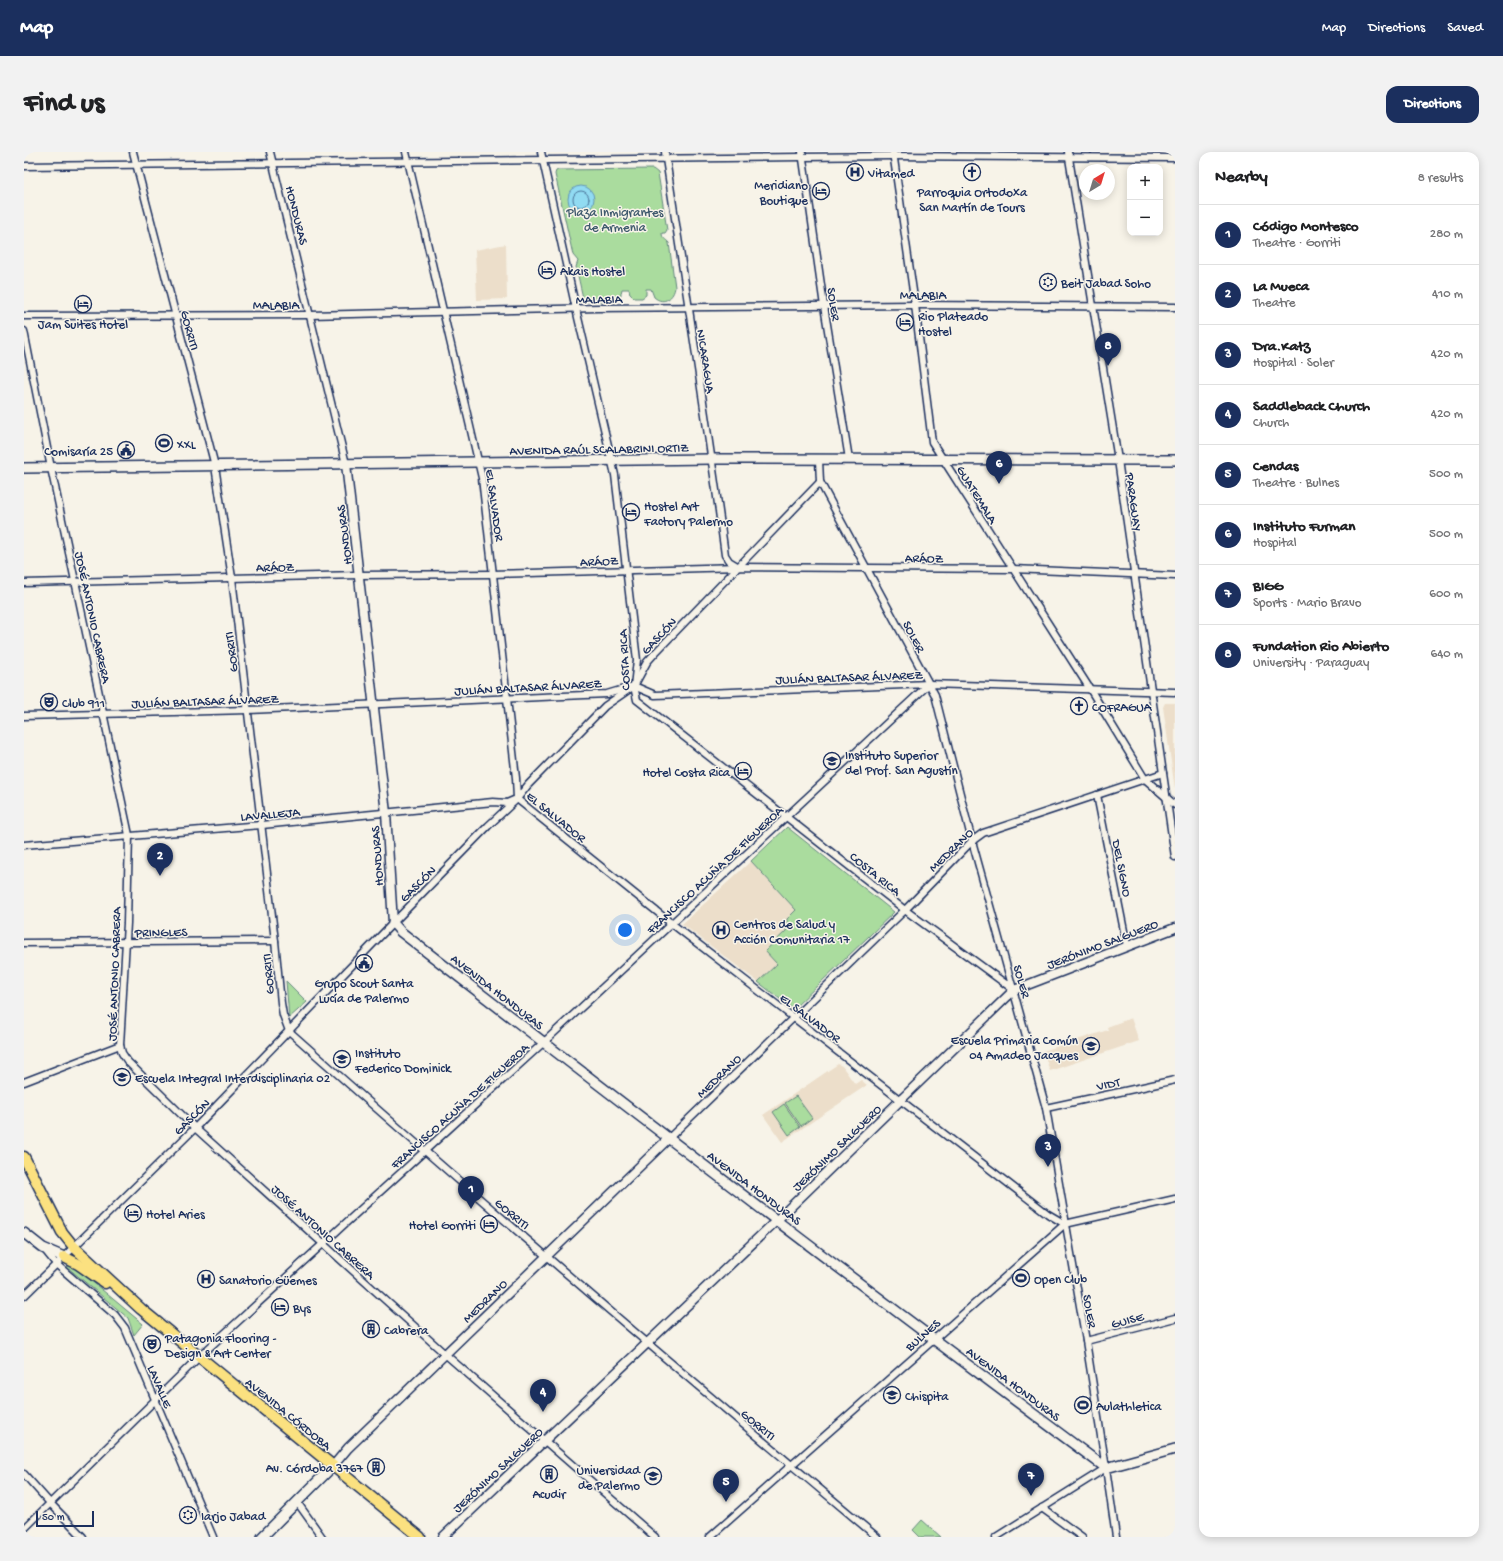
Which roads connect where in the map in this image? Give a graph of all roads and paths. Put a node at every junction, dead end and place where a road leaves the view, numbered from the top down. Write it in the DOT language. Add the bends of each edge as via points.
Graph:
graph roads {
  1 [pos="133,152"];
  2 [pos="270,152"];
  3 [pos="406,152"];
  4 [pos="541,152"];
  5 [pos="893,154"];
  6 [pos="666,155"];
  7 [pos="802,155"];
  8 [pos="1068,155"];
  9 [pos="1175,158"];
  10 [pos="543,159"];
  11 [pos="408,160"];
  12 [pos="272,162"];
  13 [pos="136,165"];
  14 [pos="24,166"];
  15 [pos="915,305"];
  16 [pos="824,306"];
  17 [pos="1094,306"];
  18 [pos="1175,307"];
  19 [pos="688,308"];
  20 [pos="576,309"];
  21 [pos="444,311"];
  22 [pos="176,315"];
  23 [pos="310,315"];
  24 [pos="24,316"];
  25 [pos="24,331"];
  26 [pos="712,459"];
  27 [pos="849,459"];
  28 [pos="943,459"];
  29 [pos="819,460"];
  30 [pos="1118,460"];
  31 [pos="1175,460"];
  32 [pos="612,461"];
  33 [pos="479,462"];
  34 [pos="346,464"];
  35 [pos="215,466"];
  36 [pos="24,468"];
  37 [pos="51,468"];
  38 [pos="820,482"];
  39 [pos="740,567"];
  40 [pos="866,568"];
  41 [pos="1013,569"];
  42 [pos="626,570"];
  43 [pos="493,574"];
  44 [pos="1134,574"];
  45 [pos="360,575"];
  46 [pos="1175,576"];
  47 [pos="232,578"];
  48 [pos="76,582"];
  49 [pos="24,583"];
  50 [pos="929,684"];
  51 [pos="634,686"];
  52 [pos="1090,689"];
  53 [pos="1150,690"];
  54 [pos="1175,692"];
  55 [pos="507,698"];
  56 [pos="374,704"];
  57 [pos="248,710"];
  58 [pos="104,714"];
  59 [pos="24,716"];
  60 [pos="1163,773"];
  61 [pos="1145,779"];
  62 [pos="1097,795"];
  63 [pos="517,799"];
  64 [pos="1167,800"];
  65 [pos="1175,806"];
  66 [pos="386,813"];
  67 [pos="786,817"];
  68 [pos="262,825"];
  69 [pos="129,835"];
  70 [pos="972,841"];
  71 [pos="24,845"];
  72 [pos="1175,857"];
  73 [pos="905,910"];
  74 [pos="393,923"];
  75 [pos="672,923"];
  76 [pos="1175,928"];
  77 [pos="275,941"];
  78 [pos="24,943"];
  79 [pos="126,943"];
  80 [pos="1127,946"];
  81 [pos="1014,990"];
  82 [pos="794,1018"];
  83 [pos="289,1031"];
  84 [pos="543,1043"];
  85 [pos="120,1045"];
  86 [pos="1175,1080"];
  87 [pos="24,1082"];
  88 [pos="902,1100"];
  89 [pos="1046,1108"];
  90 [pos="195,1128"];
  91 [pos="669,1138"];
  92 [pos="425,1152"];
  93 [pos="24,1157"];
  94 [pos="1175,1199"];
  95 [pos="777,1220"];
  96 [pos="1065,1224"];
  97 [pos="24,1233"];
  98 [pos="324,1244"];
  99 [pos="74,1247"];
  100 [pos="43,1248"];
  101 [pos="547,1256"];
  102 [pos="64,1257"];
  103 [pos="56,1264"];
  104 [pos="24,1296"];
  105 [pos="141,1309"];
  106 [pos="1175,1318"];
  107 [pos="933,1339"];
  108 [pos="1086,1341"];
  109 [pos="647,1344"];
  110 [pos="446,1354"];
  111 [pos="200,1356"];
  112 [pos="155,1400"];
  113 [pos="544,1441"];
  114 [pos="1175,1449"];
  115 [pos="792,1465"];
  116 [pos="333,1466"];
  117 [pos="1106,1468"];
  118 [pos="24,1474"];
  119 [pos="297,1502"];
  120 [pos="50,1504"];
  121 [pos="1042,1508"];
  122 [pos="24,1529"];
  123 [pos="83,1537"];
  124 [pos="213,1537"];
  125 [pos="262,1537"];
  126 [pos="322,1537"];
  127 [pos="420,1537"];
  128 [pos="443,1537"];
  129 [pos="655,1537"];
  130 [pos="710,1537"];
  131 [pos="877,1537"];
  132 [pos="996,1537"];
  133 [pos="1082,1537"];
  134 [pos="1116,1537"];
  1 -- 13 [label="street, GORRITI"];
  2 -- 12 [label="street, HONDURAS"];
  3 -- 11 [label="street, EL SALVADOR"];
  4 -- 10 [label="street, COSTA RICA"];
  5 -- 7 [label="street"];
  5 -- 8 [label="street"];
  5 -- 15 [label="street, GUATEMALA"];
  6 -- 7 [label="street"];
  6 -- 10 [label="street"];
  6 -- 19 [label="street, NICARAGUA"];
  7 -- 16 [label="street, SOLER"];
  8 -- 9 [label="street"];
  8 -- 17 [label="street, PARAGUAY"];
  10 -- 11 [label="street"];
  10 -- 20 [label="street, COSTA RICA"];
  11 -- 12 [label="street"];
  11 -- 21 [label="street, EL SALVADOR"];
  12 -- 13 [label="street"];
  12 -- 23 [label="street, HONDURAS"];
  13 -- 14 [label="street"];
  13 -- 22 [label="street, GORRITI"];
  15 -- 16 [label="street, MALABIA"];
  15 -- 17 [label="street, MALABIA"];
  15 -- 28 [label="street, GUATEMALA" via="932,442"];
  16 -- 19 [label="street, MALABIA"];
  16 -- 27 [label="street, SOLER"];
  17 -- 18 [label="street, MALABIA"];
  17 -- 30 [label="street, PARAGUAY"];
  19 -- 20 [label="street, MALABIA"];
  19 -- 26 [label="street, NICARAGUA"];
  20 -- 21 [label="street, MALABIA"];
  20 -- 32 [label="street, COSTA RICA"];
  21 -- 23 [label="street, MALABIA"];
  21 -- 33 [label="street, EL SALVADOR"];
  22 -- 23 [label="street, MALABIA"];
  22 -- 24 [label="street, MALABIA"];
  22 -- 35 [label="street, GORRITI"];
  23 -- 34 [label="street, HONDURAS"];
  25 -- 37 [label="street, JOSÉ ANTONIO CABRERA"];
  26 -- 29 [label="main road, AVENIDA RAÚL SCALABRINI ORTIZ"];
  26 -- 32 [label="main road, AVENIDA RAÚL SCALABRINI ORTIZ"];
  26 -- 39 [label="street, NICARAGUA" via="725,555 729,561"];
  27 -- 28 [label="main road, AVENIDA RAÚL SCALABRINI ORTIZ"];
  27 -- 29 [label="main road, AVENIDA RAÚL SCALABRINI ORTIZ"];
  28 -- 30 [label="main road, AVENIDA RAÚL SCALABRINI ORTIZ"];
  28 -- 41 [label="street, GUATEMALA"];
  29 -- 38 [label="street, SOLER"];
  30 -- 31 [label="main road, AVENIDA RAÚL SCALABRINI ORTIZ"];
  30 -- 44 [label="street, PARAGUAY"];
  32 -- 33 [label="main road, AVENIDA RAÚL SCALABRINI ORTIZ"];
  32 -- 42 [label="street, COSTA RICA"];
  33 -- 34 [label="main road, AVENIDA RAÚL SCALABRINI ORTIZ"];
  33 -- 43 [label="street, EL SALVADOR"];
  34 -- 35 [label="main road, AVENIDA RAÚL SCALABRINI ORTIZ"];
  34 -- 45 [label="street, HONDURAS"];
  35 -- 37 [label="main road, AVENIDA RAÚL SCALABRINI ORTIZ"];
  35 -- 47 [label="street, GORRITI"];
  36 -- 37 [label="main road, AVENIDA RAÚL SCALABRINI ORTIZ"];
  37 -- 48 [label="street, JOSÉ ANTONIO CABRERA"];
  38 -- 39 [label="street, GASCÓN"];
  38 -- 40 [label="street, SOLER"];
  39 -- 40 [label="street, ARÁOZ"];
  39 -- 42 [label="street, ARÁOZ"];
  39 -- 51 [label="street, GASCÓN" via="647,662"];
  40 -- 41 [label="street, ARÁOZ"];
  40 -- 50 [label="street, SOLER"];
  41 -- 44 [label="street, ARÁOZ"];
  41 -- 52 [label="street, GUATEMALA"];
  42 -- 43 [label="street, ARÁOZ"];
  42 -- 51 [label="street, COSTA RICA" via="637,660"];
  43 -- 45 [label="street, ARÁOZ"];
  43 -- 55 [label="street, EL SALVADOR"];
  44 -- 46 [label="street, ARÁOZ"];
  44 -- 53 [label="street, PARAGUAY"];
  45 -- 47 [label="street, ARÁOZ"];
  45 -- 56 [label="street, HONDURAS"];
  47 -- 48 [label="street, ARÁOZ"];
  47 -- 57 [label="street, GORRITI"];
  48 -- 49 [label="street, ARÁOZ"];
  48 -- 58 [label="street, JOSÉ ANTONIO CABRERA"];
  50 -- 51 [label="street, JULIÁN BALTASAR ÁLVAREZ" via="655,694"];
  50 -- 52 [label="street, JULIÁN BALTASAR ÁLVAREZ"];
  50 -- 67 [label="street, FRANCISCO ACUÑA DE FIGUEROA"];
  50 -- 70 [label="street, SOLER" via="935,695"];
  51 -- 55 [label="street, JULIÁN BALTASAR ÁLVAREZ" via="607,694"];
  51 -- 63 [label="street, GASCÓN" via="605,706"];
  51 -- 67 [label="street, COSTA RICA" via="640,704"];
  52 -- 53 [label="street, JULIÁN BALTASAR ÁLVAREZ"];
  52 -- 61 [label="street, GUATEMALA"];
  53 -- 54 [label="street, JULIÁN BALTASAR ÁLVAREZ"];
  53 -- 60 [label="street, PARAGUAY"];
  55 -- 56 [label="street, JULIÁN BALTASAR ÁLVAREZ"];
  55 -- 63 [label="street, EL SALVADOR"];
  56 -- 57 [label="street, JULIÁN BALTASAR ÁLVAREZ"];
  56 -- 66 [label="street, HONDURAS"];
  57 -- 58 [label="street, JULIÁN BALTASAR ÁLVAREZ"];
  57 -- 68 [label="street, GORRITI"];
  58 -- 59 [label="street, JULIÁN BALTASAR ÁLVAREZ"];
  58 -- 69 [label="street, JOSÉ ANTONIO CABRERA"];
  60 -- 61 [label="street, MEDRANO"];
  60 -- 64 [label="street, PARAGUAY"];
  61 -- 62 [label="street, MEDRANO"];
  61 -- 64 [label="street, GUATEMALA"];
  62 -- 70 [label="street, MEDRANO" via="983,833"];
  62 -- 80 [label="street, DEL SIGNO"];
  63 -- 66 [label="street, LAVALLEJA" via="507,803 493,802"];
  63 -- 74 [label="street, GASCÓN"];
  63 -- 75 [label="street, EL SALVADOR"];
  64 -- 65 [label="street"];
  64 -- 72 [label="street, PARAGUAY"];
  66 -- 68 [label="street, LAVALLEJA"];
  66 -- 74 [label="street, HONDURAS"];
  67 -- 73 [label="street, COSTA RICA"];
  67 -- 75 [label="street, FRANCISCO ACUÑA DE FIGUEROA"];
  68 -- 69 [label="street, LAVALLEJA"];
  68 -- 77 [label="street, GORRITI"];
  69 -- 71 [label="street, LAVALLEJA"];
  69 -- 79 [label="street, JOSÉ ANTONIO CABRERA"];
  70 -- 73 [label="street, MEDRANO"];
  70 -- 81 [label="street, SOLER"];
  73 -- 81 [label="street, COSTA RICA"];
  73 -- 82 [label="street, MEDRANO"];
  74 -- 83 [label="street, GASCÓN"];
  74 -- 84 [label="main road, AVENIDA HONDURAS" via="401,932"];
  75 -- 82 [label="street, EL SALVADOR"];
  75 -- 84 [label="street, FRANCISCO ACUÑA DE FIGUEROA"];
  76 -- 80 [label="street, JERÓNIMO SALGUERO"];
  77 -- 79 [label="street, PRINGLES"];
  77 -- 83 [label="street, GORRITI" via="281,1003"];
  78 -- 79 [label="street, PRINGLES"];
  79 -- 85 [label="street, JOSÉ ANTONIO CABRERA"];
  80 -- 81 [label="street, JERÓNIMO SALGUERO"];
  81 -- 88 [label="street, JERÓNIMO SALGUERO"];
  81 -- 89 [label="street, SOLER"];
  82 -- 88 [label="street, EL SALVADOR"];
  82 -- 91 [label="street, MEDRANO"];
  83 -- 90 [label="street, GASCÓN"];
  83 -- 92 [label="street, GORRITI"];
  84 -- 91 [label="main road, AVENIDA HONDURAS"];
  84 -- 92 [label="street, FRANCISCO ACUÑA DE FIGUEROA"];
  85 -- 87 [label="street"];
  85 -- 90 [label="street, JOSÉ ANTONIO CABRERA" via="128,1062"];
  86 -- 89 [label="street, VIDT"];
  88 -- 95 [label="street, JERÓNIMO SALGUERO"];
  88 -- 96 [label="street, EL SALVADOR" via="1048,1214"];
  89 -- 96 [label="street, SOLER"];
  90 -- 98 [label="street, JOSÉ ANTONIO CABRERA"];
  90 -- 99 [label="street, GASCÓN"];
  91 -- 95 [label="main road, AVENIDA HONDURAS"];
  91 -- 101 [label="street, MEDRANO"];
  92 -- 98 [label="street, FRANCISCO ACUÑA DE FIGUEROA"];
  92 -- 101 [label="street, GORRITI"];
  93 -- 99 [label="main road, AVENIDA CÓRDOBA" via="62,1232"];
  94 -- 96 [label="street, BULNES"];
  95 -- 107 [label="main road, AVENIDA HONDURAS"];
  95 -- 109 [label="street, JERÓNIMO SALGUERO"];
  96 -- 107 [label="street, BULNES"];
  96 -- 108 [label="street, SOLER"];
  97 -- 100 [label="main road"];
  98 -- 110 [label="street, JOSÉ ANTONIO CABRERA"];
  98 -- 111 [label="street, FRANCISCO ACUÑA DE FIGUEROA"];
  99 -- 102 [label="street, GASCÓN"];
  99 -- 105 [label="main road, AVENIDA CÓRDOBA"];
  100 -- 102 [label="main road"];
  100 -- 103 [label="street, LAVALLE"];
  101 -- 109 [label="street, GORRITI"];
  101 -- 110 [label="street, MEDRANO"];
  102 -- 103 [label="street, GASCÓN"];
  102 -- 105 [label="main road, AVENIDA CÓRDOBA" via="78,1264"];
  103 -- 104 [label="street, GASCÓN"];
  103 -- 112 [label="street, LAVALLE" via="120,1321"];
  105 -- 111 [label="main road, AVENIDA CÓRDOBA"];
  106 -- 108 [label="street, GUISE"];
  107 -- 115 [label="street, BULNES"];
  107 -- 117 [label="main road, AVENIDA HONDURAS"];
  108 -- 117 [label="street, SOLER"];
  109 -- 113 [label="street, JERÓNIMO SALGUERO"];
  109 -- 115 [label="street, GORRITI"];
  110 -- 113 [label="street, JOSÉ ANTONIO CABRERA"];
  110 -- 116 [label="street, MEDRANO" via="348,1448"];
  111 -- 112 [label="street, FRANCISCO ACUÑA DE FIGUEROA"];
  111 -- 116 [label="main road, AVENIDA CÓRDOBA"];
  112 -- 120 [label="street, FRANCISCO ACUÑA DE FIGUEROA"];
  112 -- 124 [label="street, LAVALLE"];
  113 -- 128 [label="street, JERÓNIMO SALGUERO"];
  113 -- 129 [label="street, JOSÉ ANTONIO CABRERA"];
  114 -- 117 [label="main road"];
  115 -- 130 [label="street, BULNES"];
  115 -- 131 [label="street, GORRITI"];
  116 -- 119 [label="main road"];
  116 -- 127 [label="main road, AVENIDA CÓRDOBA"];
  117 -- 121 [label="street"];
  117 -- 134 [label="street, SOLER"];
  118 -- 120 [label="street"];
  119 -- 125 [label="main road"];
  119 -- 126 [label="street"];
  120 -- 122 [label="street, FRANCISCO ACUÑA DE FIGUEROA"];
  120 -- 123 [label="street"];
  121 -- 132 [label="street"];
  121 -- 133 [label="street"];
}
